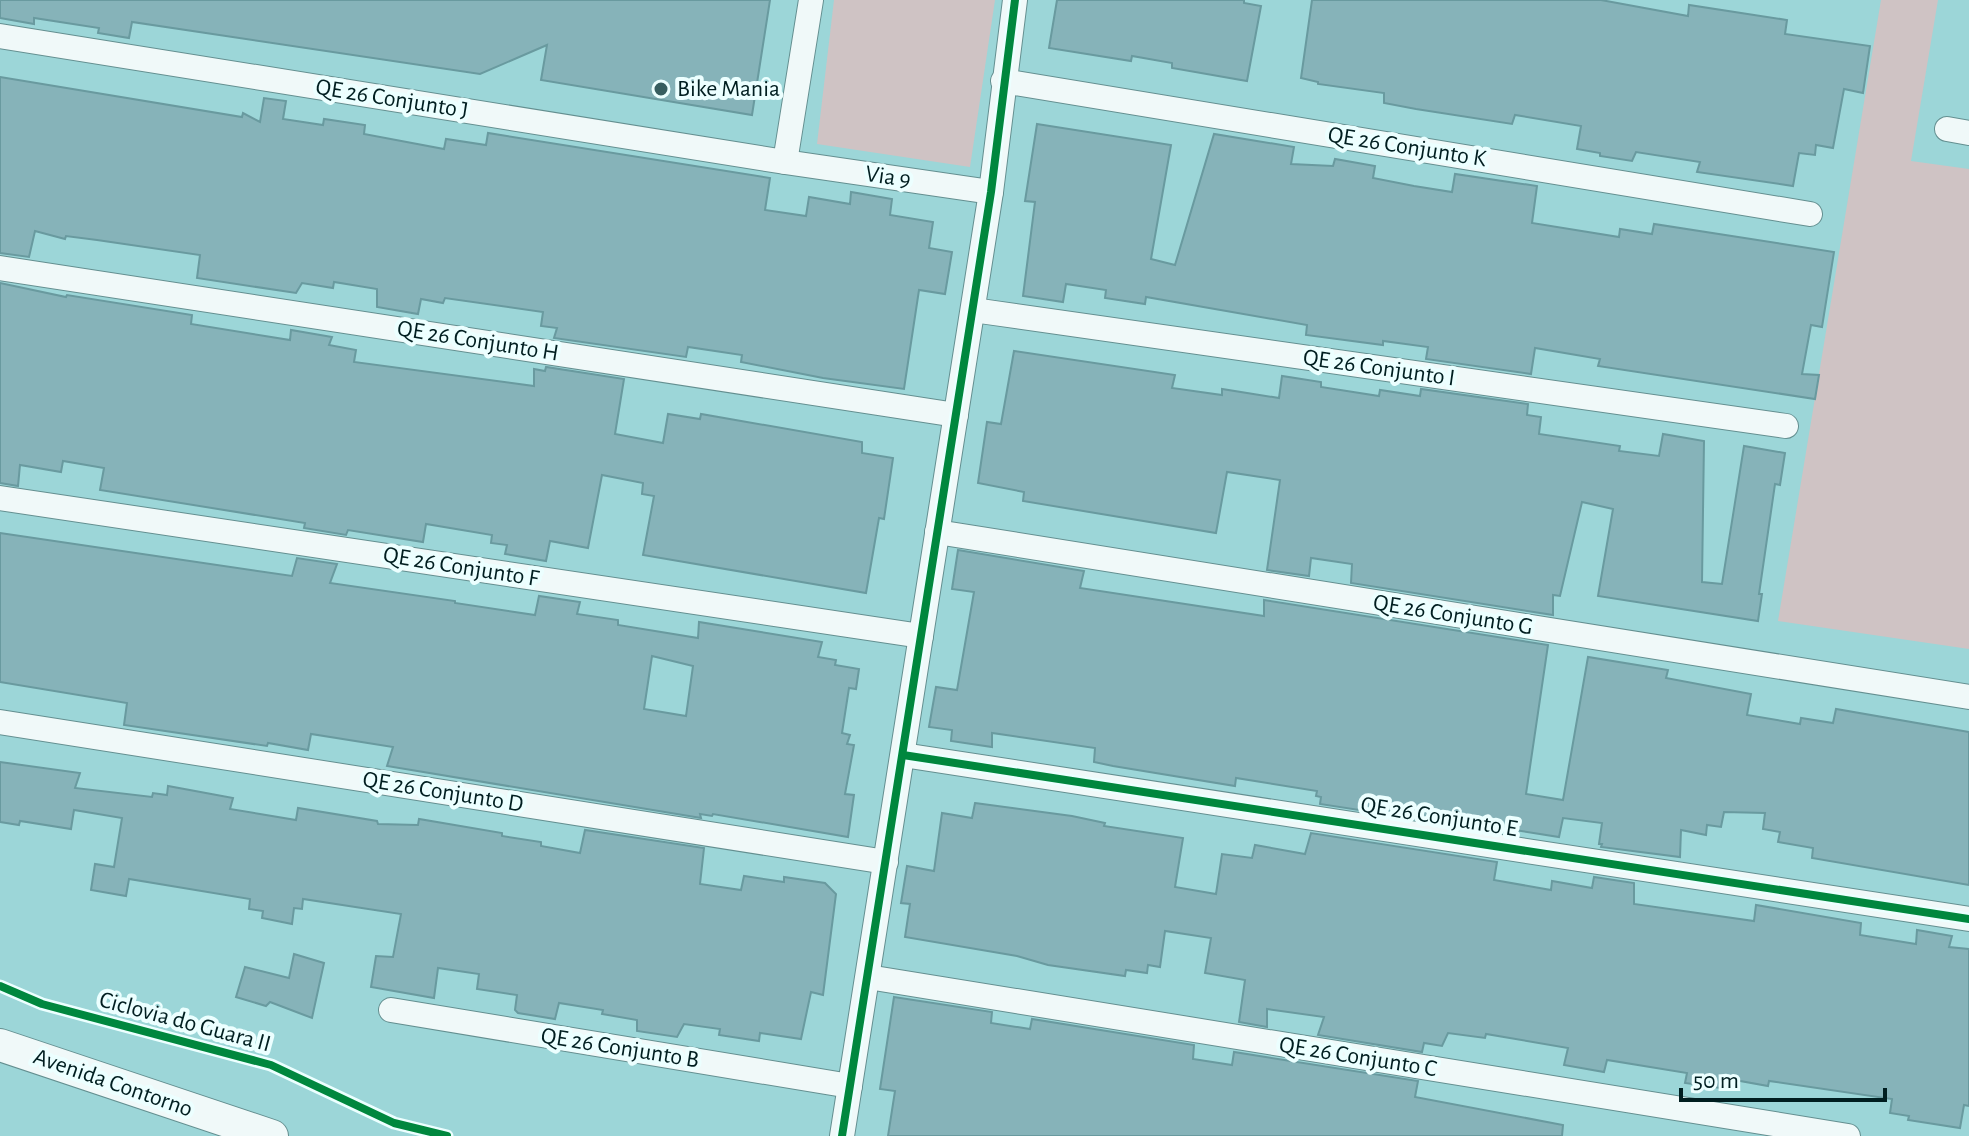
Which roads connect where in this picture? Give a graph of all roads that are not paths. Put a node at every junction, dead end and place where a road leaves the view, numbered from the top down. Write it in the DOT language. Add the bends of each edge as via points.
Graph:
graph roads {
  1 [pos="811,0"];
  2 [pos="1015,0"];
  3 [pos="0,36"];
  4 [pos="1003,81"];
  5 [pos="785,162"];
  6 [pos="991,192"];
  7 [pos="1810,214"];
  8 [pos="0,268"];
  9 [pos="973,310"];
  10 [pos="956,415"];
  11 [pos="1786,426"];
  12 [pos="0,498"];
  13 [pos="937,532"];
  14 [pos="921,636"];
  15 [pos="1969,697"];
  16 [pos="0,722"];
  17 [pos="903,755"];
  18 [pos="886,862"];
  19 [pos="1969,919"];
  20 [pos="868,977"];
  21 [pos="391,1010"];
  22 [pos="0,1045"];
  23 [pos="850,1086"];
  24 [pos="1777,1131"];
  25 [pos="272,1136"];
  26 [pos="842,1136"];
  27 [pos="1848,1136"];
  1 -- 5 [label="street"];
  2 -- 4 [label="street"];
  3 -- 5 [label="street, QE 26 Conjunto J"];
  4 -- 6 [label="street"];
  4 -- 7 [label="street, QE 26 Conjunto K"];
  5 -- 6 [label="street, Via 9"];
  6 -- 9 [label="street"];
  8 -- 10 [label="street, QE 26 Conjunto H"];
  9 -- 10 [label="street"];
  9 -- 11 [label="street, QE 26 Conjunto I"];
  10 -- 13 [label="street"];
  12 -- 14 [label="street, QE 26 Conjunto F"];
  13 -- 14 [label="street"];
  13 -- 15 [label="street, QE 26 Conjunto G"];
  14 -- 17 [label="street"];
  16 -- 18 [label="street, QE 26 Conjunto D"];
  17 -- 18 [label="street"];
  17 -- 19 [label="street, QE 26 Conjunto E"];
  18 -- 20 [label="street"];
  20 -- 23 [label="street"];
  20 -- 24 [label="street, QE 26 Conjunto C"];
  21 -- 23 [label="street, QE 26 Conjunto B"];
  22 -- 25 [label="main road, Avenida Contorno"];
  23 -- 26 [label="street"];
  24 -- 27 [label="street, QE 26 Conjunto C"];
}
